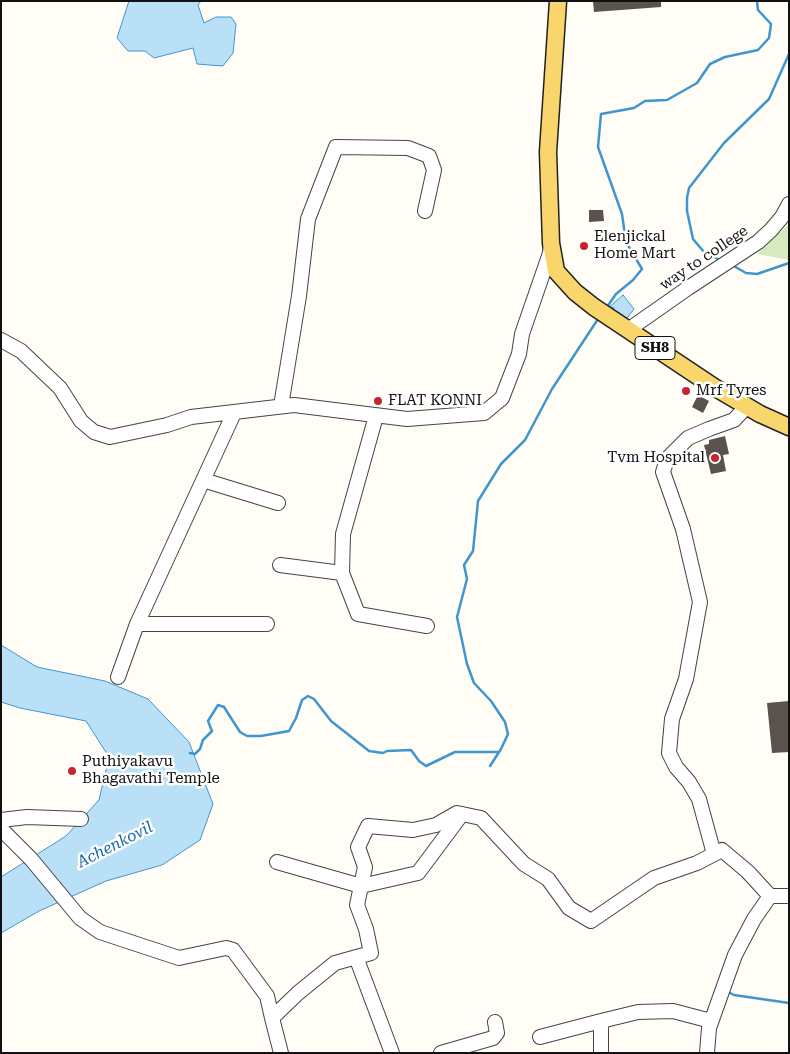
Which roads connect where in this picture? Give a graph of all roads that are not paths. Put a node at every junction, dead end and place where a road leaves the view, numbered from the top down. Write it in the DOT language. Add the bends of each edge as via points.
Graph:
graph roads {
  1 [pos="558,1"];
  2 [pos="789,204"];
  3 [pos="425,212"];
  4 [pos="551,243"];
  5 [pos="628,330"];
  6 [pos="1,340"];
  7 [pos="282,406"];
  8 [pos="747,406"];
  9 [pos="234,412"];
  10 [pos="376,416"];
  11 [pos="789,427"];
  12 [pos="203,480"];
  13 [pos="278,503"];
  14 [pos="280,565"];
  15 [pos="342,573"];
  16 [pos="137,624"];
  17 [pos="268,624"];
  18 [pos="427,626"];
  19 [pos="118,677"];
  20 [pos="462,814"];
  21 [pos="1,820"];
  22 [pos="81,820"];
  23 [pos="3,833"];
  24 [pos="714,854"];
  25 [pos="277,862"];
  26 [pos="361,886"];
  27 [pos="770,896"];
  28 [pos="789,896"];
  29 [pos="356,957"];
  30 [pos="272,1018"];
  31 [pos="601,1021"];
  32 [pos="711,1021"];
  33 [pos="495,1022"];
  34 [pos="540,1037"];
  35 [pos="282,1053"];
  36 [pos="392,1053"];
  37 [pos="441,1053"];
  38 [pos="601,1053"];
  39 [pos="707,1053"];
  1 -- 4 [label="main road, SH8" via="548,152"];
  2 -- 5 [label="street, way to college" via="782,217 758,242"];
  3 -- 7 [label="street" via="434,170 429,156 408,148 336,147 308,219"];
  4 -- 5 [label="main road, SH8" via="556,271 575,292"];
  4 -- 10 [label="street" via="522,334 519,354 502,398 484,413 407,419"];
  5 -- 8 [label="main road, SH8"];
  6 -- 9 [label="street" via="20,350 60,388 82,422 94,432 110,437 191,417"];
  7 -- 9 [label="street"];
  7 -- 10 [label="street"];
  8 -- 11 [label="main road, SH8"];
  8 -- 24 [label="street" via="734,420 688,438 666,459 664,472 683,529 700,602 686,679 672,719 669,753 699,799"];
  9 -- 12 [label="street"];
  10 -- 15 [label="street" via="344,534"];
  12 -- 13 [label="street"];
  12 -- 16 [label="street"];
  14 -- 15 [label="street"];
  15 -- 18 [label="street" via="358,614"];
  16 -- 17 [label="street"];
  16 -- 19 [label="street"];
  20 -- 24 [label="street" via="481,818 524,864 548,879 569,908 591,921 654,878"];
  20 -- 26 [label="street" via="418,873"];
  20 -- 26 [label="street" via="457,812 436,825 414,830 368,826 358,847 365,867"];
  21 -- 22 [label="street" via="27,817"];
  23 -- 30 [label="street" via="31,859 80,918 100,932 179,958 226,948 233,950 267,996"];
  24 -- 27 [label="street" via="722,850"];
  25 -- 26 [label="street"];
  26 -- 29 [label="street" via="357,905 371,953"];
  27 -- 28 [label="street"];
  27 -- 32 [label="street" via="735,955"];
  29 -- 30 [label="street" via="335,963"];
  29 -- 36 [label="street"];
  30 -- 35 [label="street"];
  31 -- 32 [label="street" via="638,1012 673,1011"];
  31 -- 34 [label="street"];
  31 -- 38 [label="street"];
  32 -- 39 [label="street"];
  33 -- 37 [label="street" via="497,1033 494,1038"];
}
